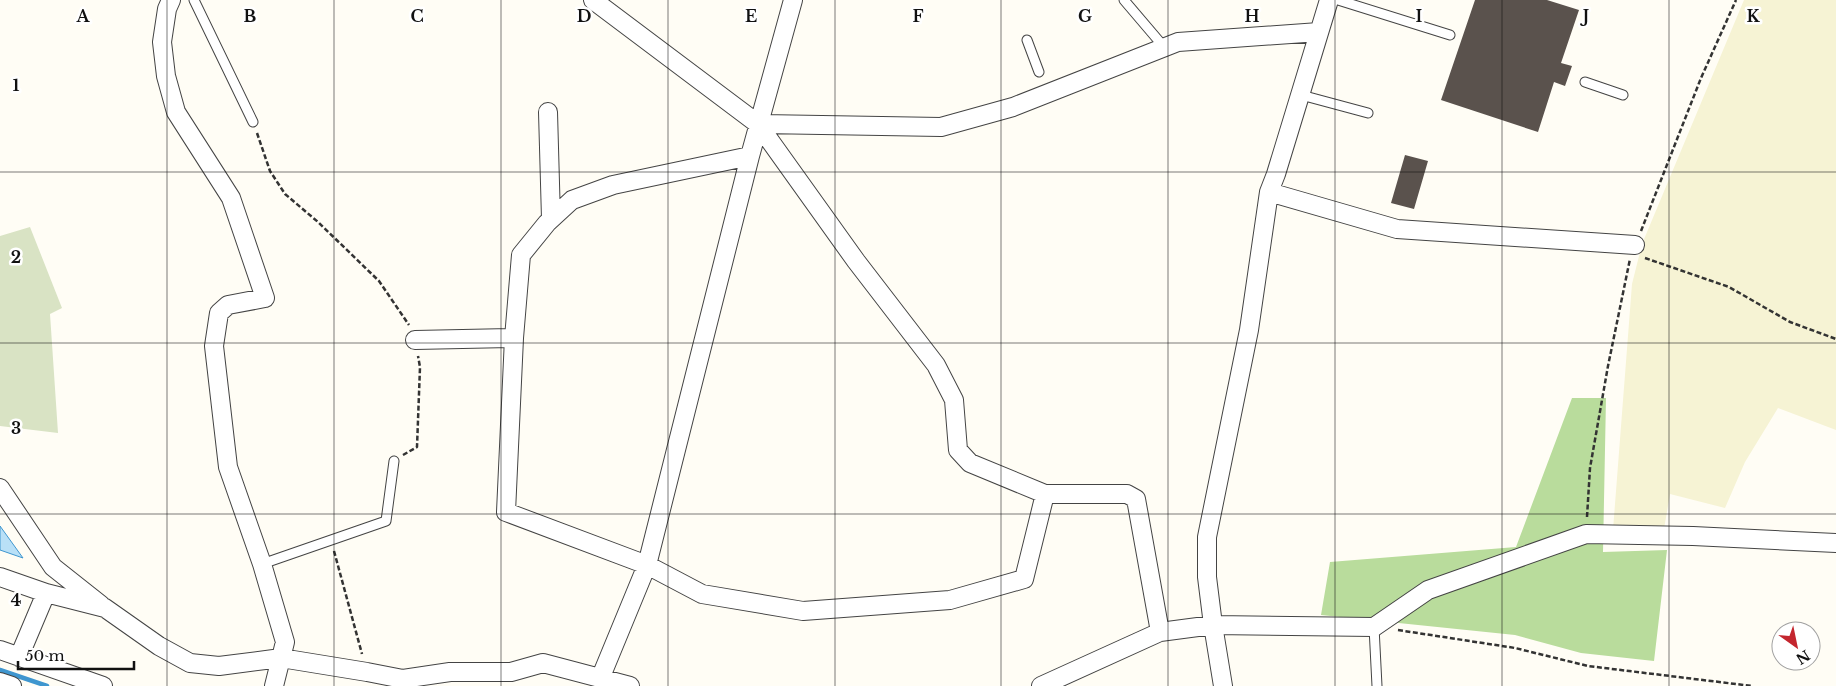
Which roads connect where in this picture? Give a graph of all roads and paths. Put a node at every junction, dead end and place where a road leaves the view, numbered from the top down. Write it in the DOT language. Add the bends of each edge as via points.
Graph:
graph roads {
  1 [pos="194,0"];
  2 [pos="593,0"];
  3 [pos="793,0"];
  4 [pos="1124,0"];
  5 [pos="1329,0"];
  6 [pos="1338,0"];
  7 [pos="1736,0"];
  8 [pos="165,3"];
  9 [pos="1319,32"];
  10 [pos="1450,36"];
  11 [pos="1028,40"];
  12 [pos="1164,47"];
  13 [pos="1039,72"];
  14 [pos="1585,82"];
  15 [pos="1301,95"];
  16 [pos="1623,95"];
  17 [pos="548,112"];
  18 [pos="1368,113"];
  19 [pos="253,122"];
  20 [pos="758,124"];
  21 [pos="750,156"];
  22 [pos="1270,192"];
  23 [pos="550,219"];
  24 [pos="1633,250"];
  25 [pos="514,338"];
  26 [pos="1836,339"];
  27 [pos="415,340"];
  28 [pos="394,461"];
  29 [pos="0,488"];
  30 [pos="1045,494"];
  31 [pos="1586,534"];
  32 [pos="331,540"];
  33 [pos="1836,543"];
  34 [pos="262,564"];
  35 [pos="647,564"];
  36 [pos="0,577"];
  37 [pos="46,593"];
  38 [pos="105,608"];
  39 [pos="1213,626"];
  40 [pos="1374,627"];
  41 [pos="1160,632"];
  42 [pos="0,650"];
  43 [pos="19,657"];
  44 [pos="282,658"];
  45 [pos="364,679"];
  46 [pos="600,679"];
  47 [pos="0,682"];
  48 [pos="12,686"];
  49 [pos="103,686"];
  50 [pos="274,686"];
  51 [pos="630,686"];
  52 [pos="1041,686"];
  53 [pos="1223,686"];
  54 [pos="1377,686"];
  55 [pos="1752,686"];
  1 -- 19 [label="lane"];
  2 -- 20 [label="street"];
  3 -- 20 [label="street"];
  4 -- 12 [label="lane"];
  5 -- 9 [label="street"];
  6 -- 10 [label="lane"];
  7 -- 24 [label="path" via="1701,78"];
  8 -- 34 [label="street" via="162,42 166,76 176,112 231,198 266,298 228,305 219,313 214,346 228,467"];
  9 -- 12 [label="street" via="1178,42"];
  9 -- 15 [label="street"];
  11 -- 13 [label="lane"];
  12 -- 20 [label="street" via="1013,107 941,127"];
  14 -- 16 [label="lane"];
  15 -- 18 [label="lane"];
  15 -- 22 [label="street"];
  17 -- 23 [label="street"];
  19 -- 27 [label="path" via="270,171 286,194 379,281 414,332"];
  20 -- 21 [label="street"];
  20 -- 30 [label="street" via="856,261 936,365 954,400 958,450 970,463"];
  21 -- 23 [label="street" via="614,185 572,200"];
  21 -- 35 [label="street"];
  22 -- 24 [label="street" via="1397,228"];
  22 -- 39 [label="street" via="1249,330 1208,538 1207,577"];
  23 -- 25 [label="street" via="521,255"];
  24 -- 26 [label="path" via="1729,287 1790,322"];
  24 -- 31 [label="path" via="1590,468"];
  25 -- 27 [label="street"];
  25 -- 35 [label="street" via="506,512"];
  27 -- 28 [label="path" via="420,367 417,447"];
  28 -- 32 [label="lane" via="386,521"];
  29 -- 38 [label="street" via="53,566"];
  30 -- 35 [label="street" via="1024,579 950,600 803,611 702,594"];
  30 -- 41 [label="street" via="1127,494 1136,499"];
  31 -- 33 [label="street"];
  31 -- 40 [label="street" via="1428,590"];
  32 -- 34 [label="lane"];
  32 -- 45 [label="path"];
  34 -- 44 [label="street" via="285,642"];
  35 -- 46 [label="street"];
  36 -- 37 [label="street"];
  37 -- 38 [label="street"];
  37 -- 43 [label="street"];
  38 -- 44 [label="street" via="159,646 190,663 219,666"];
  39 -- 40 [label="street"];
  39 -- 41 [label="street"];
  39 -- 53 [label="street"];
  40 -- 54 [label="lane"];
  40 -- 55 [label="path" via="1515,648 1588,666"];
  41 -- 52 [label="street"];
  42 -- 43 [label="street"];
  43 -- 49 [label="street"];
  44 -- 45 [label="street"];
  44 -- 50 [label="street"];
  45 -- 46 [label="street" via="403,680 450,672 511,672 543,663"];
  46 -- 51 [label="street"];
  47 -- 48 [label="street"];
}
